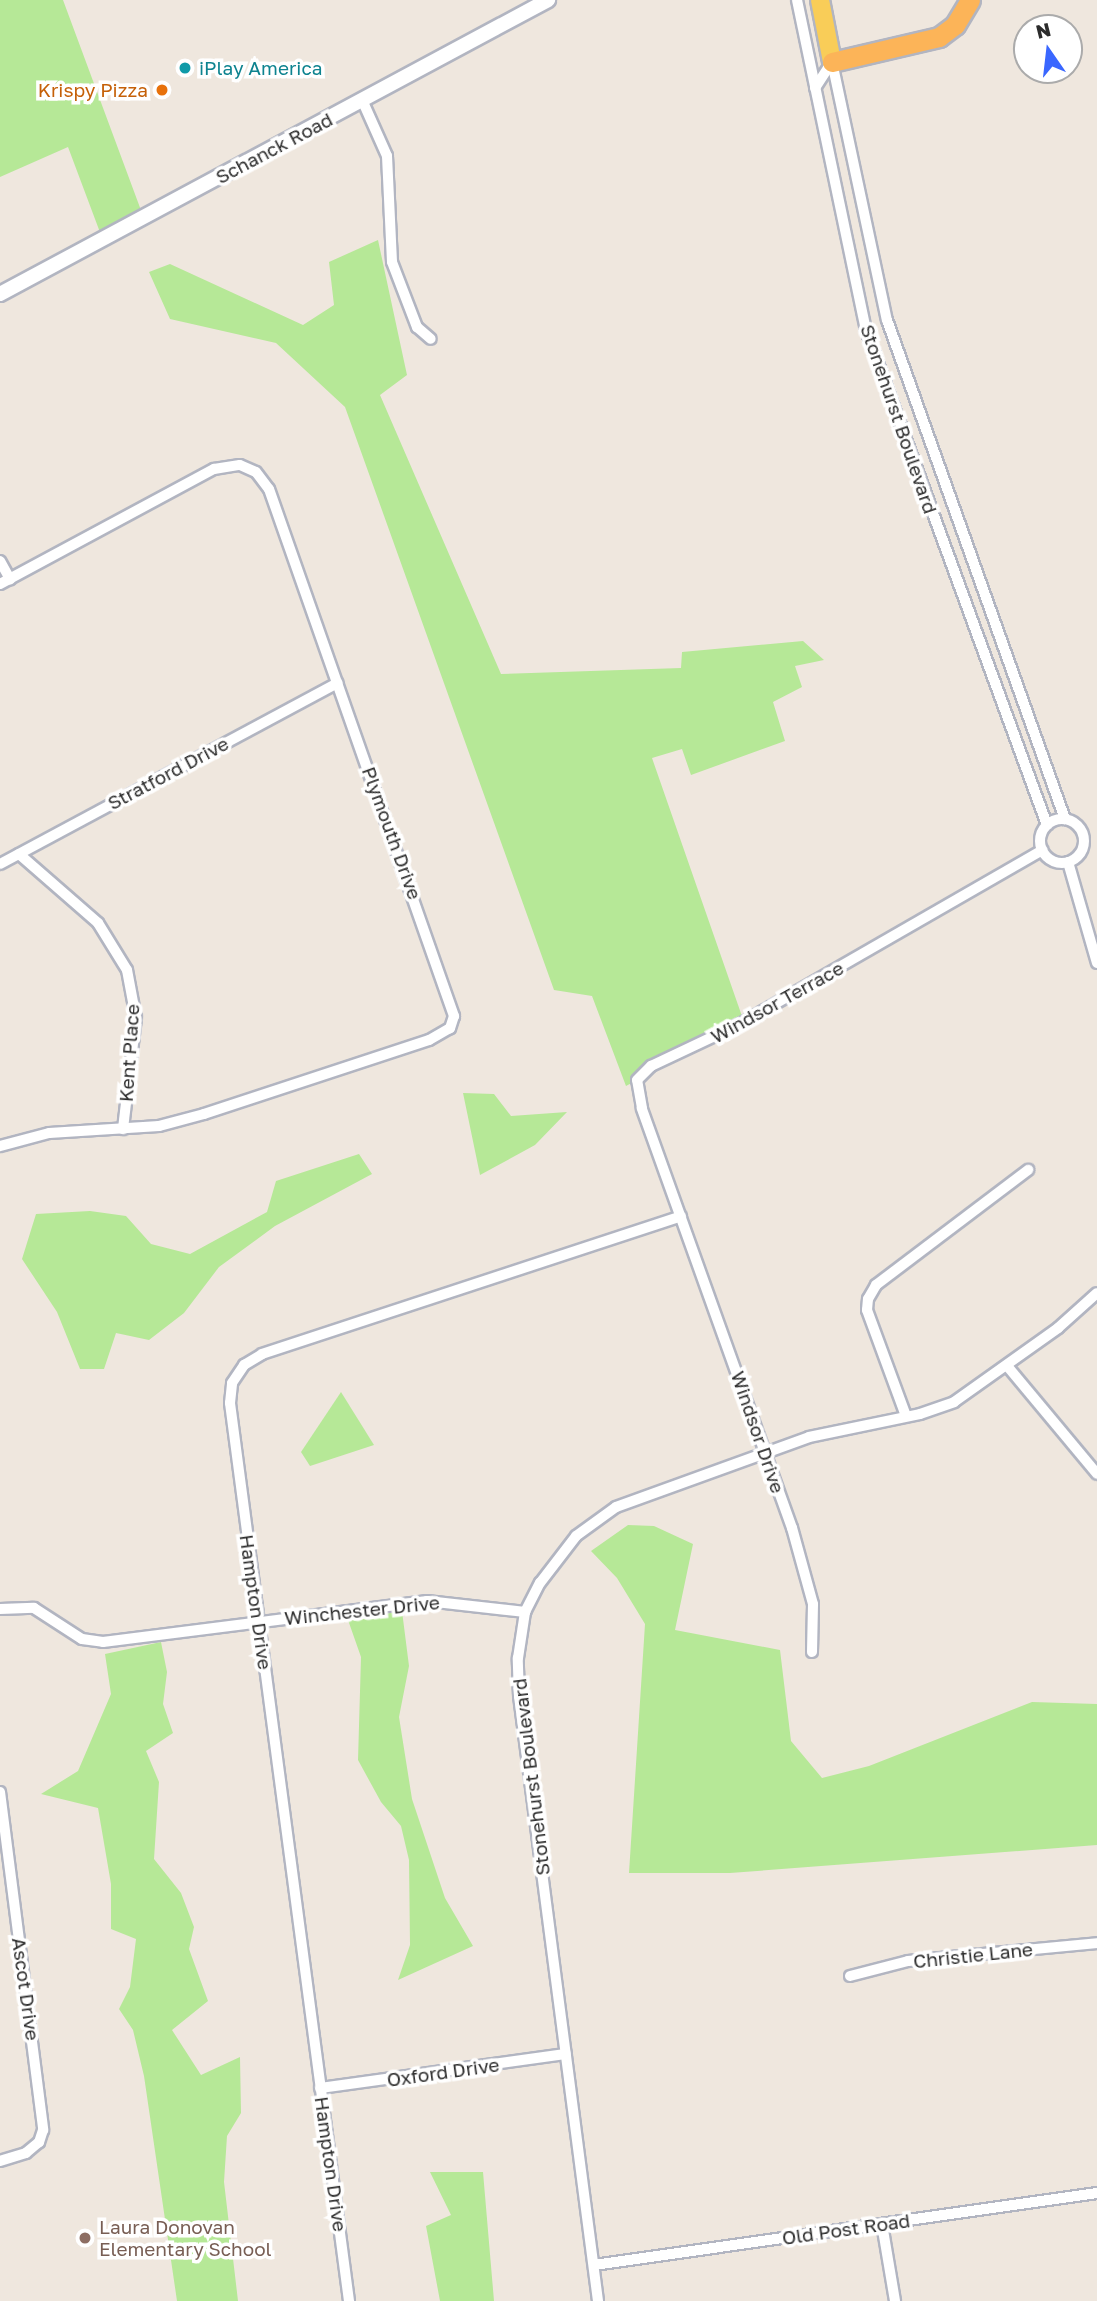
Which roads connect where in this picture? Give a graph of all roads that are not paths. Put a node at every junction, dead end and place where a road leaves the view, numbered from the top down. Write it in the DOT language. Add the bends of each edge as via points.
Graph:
graph roads {
  1 [pos="548,0"];
  2 [pos="797,0"];
  3 [pos="820,0"];
  4 [pos="970,0"];
  5 [pos="832,62"];
  6 [pos="815,89"];
  7 [pos="363,102"];
  8 [pos="849,146"];
  9 [pos="827,149"];
  10 [pos="0,294"];
  11 [pos="431,339"];
  12 [pos="923,425"];
  13 [pos="902,432"];
  14 [pos="0,561"];
  15 [pos="5,582"];
  16 [pos="337,683"];
  17 [pos="1065,819"];
  18 [pos="1047,825"];
  19 [pos="1042,850"];
  20 [pos="19,854"];
  21 [pos="1068,862"];
  22 [pos="0,864"];
  23 [pos="1097,963"];
  24 [pos="123,1129"];
  25 [pos="0,1146"];
  26 [pos="1028,1170"];
  27 [pos="681,1216"];
  28 [pos="1097,1293"];
  29 [pos="1009,1367"];
  30 [pos="906,1416"];
  31 [pos="766,1452"];
  32 [pos="1097,1474"];
  33 [pos="0,1609"];
  34 [pos="525,1612"];
  35 [pos="258,1622"];
  36 [pos="812,1652"];
  37 [pos="0,1792"];
  38 [pos="1097,1943"];
  39 [pos="850,1976"];
  40 [pos="566,2054"];
  41 [pos="320,2088"];
  42 [pos="0,2161"];
  43 [pos="1097,2193"];
  44 [pos="882,2224"];
  45 [pos="594,2265"];
  46 [pos="349,2301"];
  47 [pos="598,2301"];
  48 [pos="895,2301"];
  1 -- 7 [label="street, Schanck Road"];
  2 -- 6 [label="street, Stonehurst Boulevard"];
  3 -- 5 [label="main road, Stonehurst Boulevard"];
  4 -- 5 [label="highway" via="955,25 939,37"];
  5 -- 6 [label="street"];
  5 -- 8 [label="street, Stonehurst Boulevard"];
  6 -- 9 [label="street, Stonehurst Boulevard"];
  7 -- 10 [label="street, Schanck Road"];
  7 -- 11 [label="street" via="387,156 392,262 417,327"];
  8 -- 9 [label="street"];
  8 -- 12 [label="street, Stonehurst Boulevard" via="884,307"];
  9 -- 13 [label="street, Stonehurst Boulevard" via="866,330"];
  12 -- 13 [label="street"];
  12 -- 17 [label="street, Stonehurst Boulevard"];
  13 -- 18 [label="street, Stonehurst Boulevard"];
  14 -- 15 [label="street"];
  15 -- 16 [label="street, Plymouth Drive" via="214,469 240,466 256,472 269,489"];
  16 -- 20 [label="street, Stratford Drive"];
  16 -- 24 [label="street, Plymouth Drive" via="449,992 454,1016 450,1028 429,1040 204,1114"];
  17 -- 18 [label="street"];
  17 -- 21 [label="street, Stonehurst Boulevard" via="1078,825 1085,839 1081,853"];
  18 -- 19 [label="street" via="1041,837"];
  19 -- 21 [label="street" via="1056,862"];
  19 -- 27 [label="street, Windsor Terrace" via="740,1024 641,1073 638,1095"];
  20 -- 22 [label="street, Stratford Drive"];
  20 -- 24 [label="street, Kent Place" via="98,923 127,970 136,1018"];
  21 -- 23 [label="street"];
  24 -- 25 [label="street, Plymouth Drive" via="49,1133"];
  26 -- 30 [label="street" via="876,1285 868,1299 867,1310"];
  27 -- 31 [label="street, Windsor Drive"];
  27 -- 35 [label="street, Hampton Drive" via="262,1354 244,1365 232,1382 230,1404"];
  28 -- 29 [label="street, Stonehurst Boulevard"];
  29 -- 30 [label="street, Stonehurst Boulevard" via="954,1402"];
  29 -- 32 [label="street"];
  30 -- 31 [label="street, Stonehurst Boulevard" via="834,1430"];
  31 -- 34 [label="street, Stonehurst Boulevard" via="606,1512 555,1559"];
  31 -- 36 [label="street, Windsor Drive" via="813,1604"];
  33 -- 35 [label="street, Winchester Drive" via="34,1608 82,1639 103,1643"];
  34 -- 35 [label="street, Winchester Drive" via="427,1601"];
  34 -- 40 [label="street, Stonehurst Boulevard" via="518,1657 519,1696"];
  35 -- 41 [label="street, Hampton Drive"];
  37 -- 42 [label="street, Ascot Drive" via="43,2110 39,2142 19,2157"];
  38 -- 39 [label="street, Christie Lane" via="908,1961"];
  40 -- 41 [label="street, Oxford Drive"];
  40 -- 45 [label="street, Stonehurst Boulevard"];
  41 -- 46 [label="street, Hampton Drive"];
  43 -- 44 [label="street, Old Post Road"];
  44 -- 45 [label="street, Old Post Road"];
  44 -- 48 [label="street"];
  45 -- 47 [label="street, Stonehurst Boulevard"];
}
